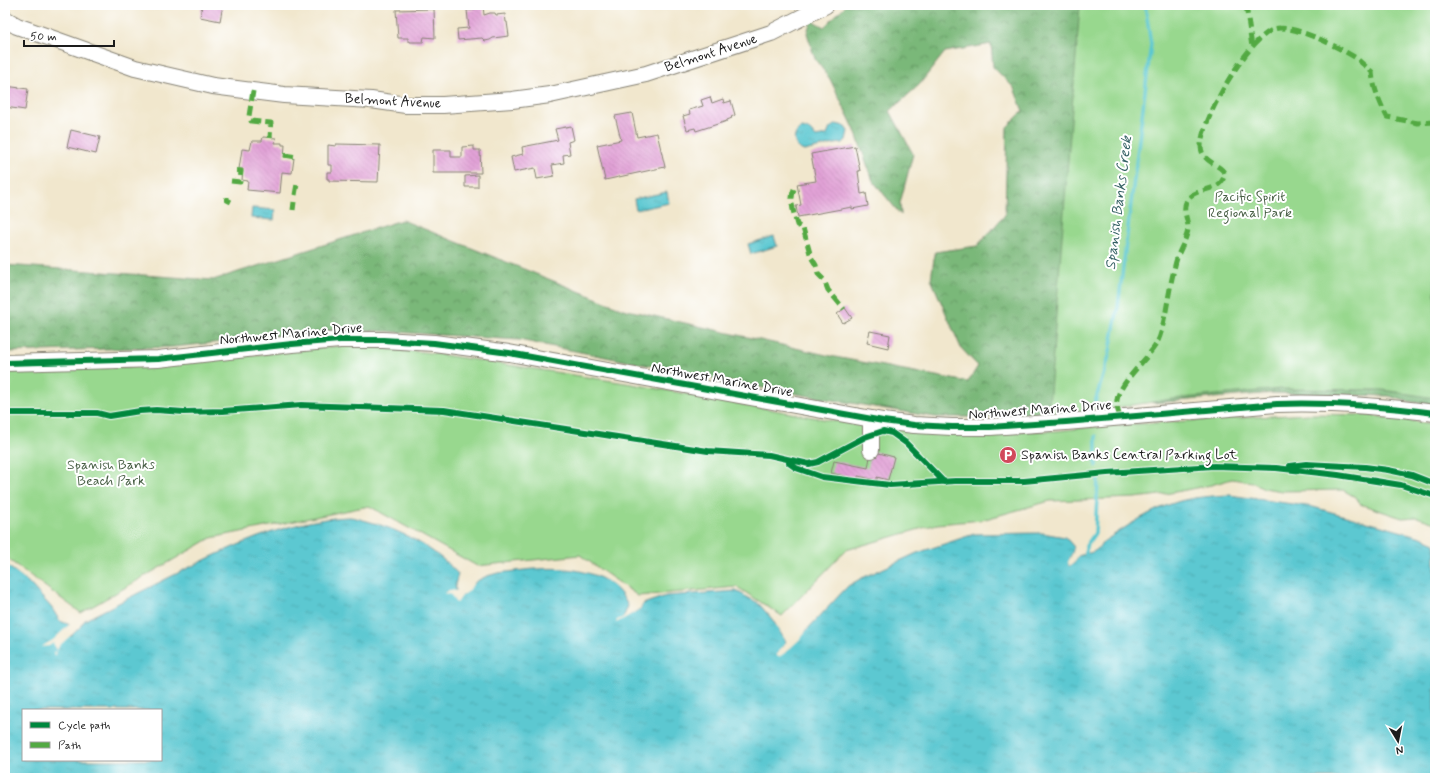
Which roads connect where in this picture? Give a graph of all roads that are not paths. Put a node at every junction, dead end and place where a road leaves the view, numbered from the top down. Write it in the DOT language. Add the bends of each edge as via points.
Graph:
graph roads {
  1 [pos="826,5"];
  2 [pos="5,19"];
  3 [pos="5,363"];
  4 [pos="1435,413"];
  5 [pos="871,419"];
  6 [pos="870,450"];
  1 -- 2 [label="street, Belmont Avenue" via="772,33 646,74 550,95 443,105 406,105 371,100 284,95 213,86 135,68 17,26"];
  3 -- 5 [label="street, Northwest Marine Drive" via="158,359 340,340 434,343 509,353"];
  4 -- 5 [label="street, Northwest Marine Drive" via="1380,406 1308,403 990,427 914,425"];
  5 -- 6 [label="street"];
}
